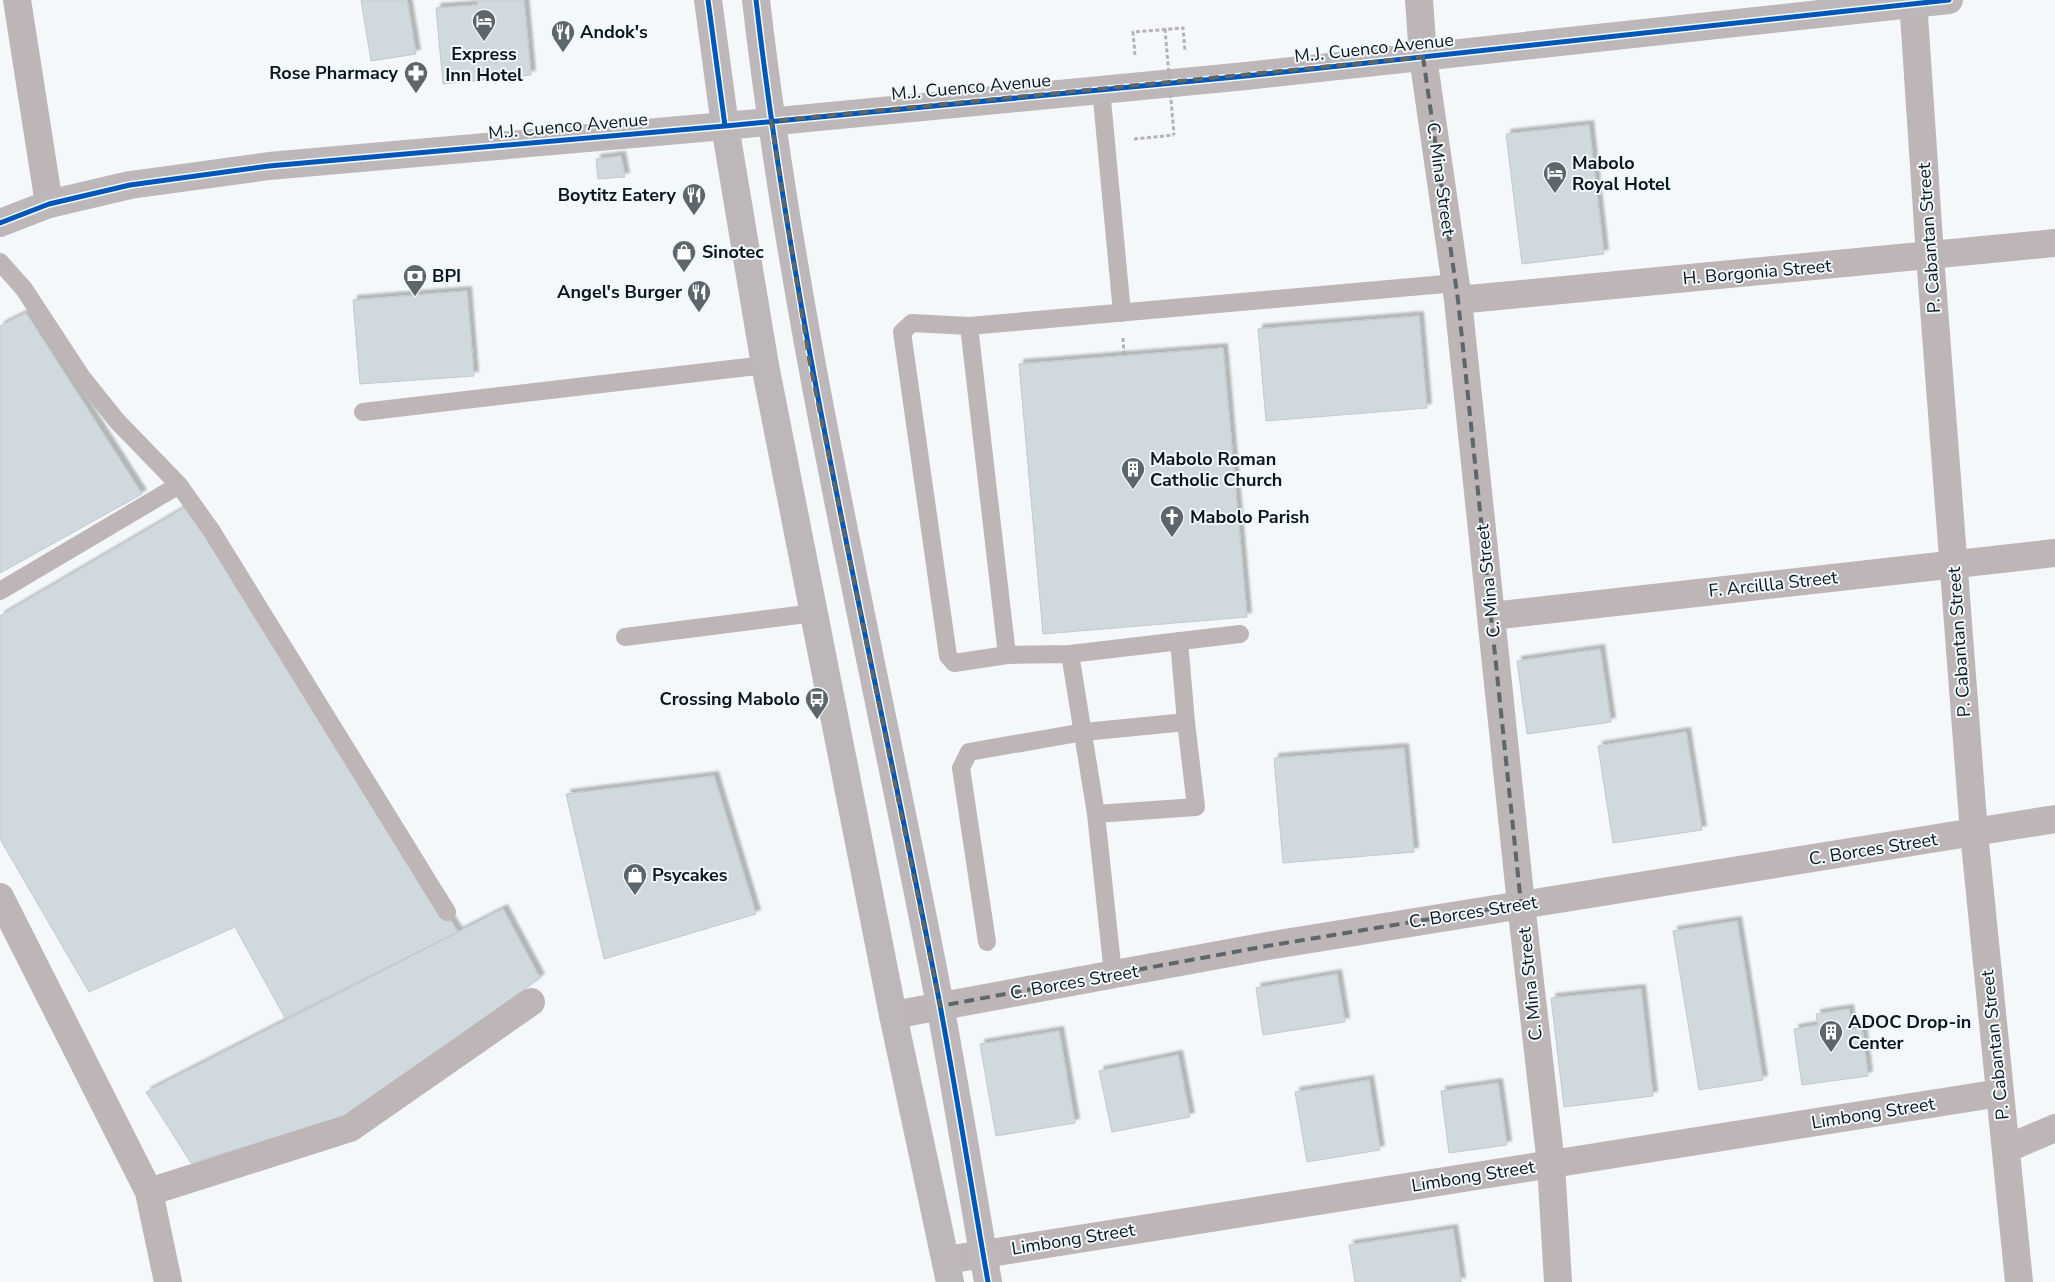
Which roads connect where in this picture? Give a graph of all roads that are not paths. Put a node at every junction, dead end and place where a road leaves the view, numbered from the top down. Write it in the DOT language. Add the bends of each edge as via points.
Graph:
graph roads {
  1 [pos="16,0"];
  2 [pos="708,0"];
  3 [pos="756,0"];
  4 [pos="1419,0"];
  5 [pos="1950,0"];
  6 [pos="1913,2"];
  7 [pos="1423,57"];
  8 [pos="1101,89"];
  9 [pos="771,121"];
  10 [pos="725,126"];
  11 [pos="50,204"];
  12 [pos="0,223"];
  13 [pos="2055,243"];
  14 [pos="1930,256"];
  15 [pos="0,262"];
  16 [pos="1457,291"];
  17 [pos="1122,313"];
  18 [pos="969,326"];
  19 [pos="765,365"];
  20 [pos="363,412"];
  21 [pos="179,486"];
  22 [pos="2055,554"];
  23 [pos="1953,563"];
  24 [pos="0,591"];
  25 [pos="814,613"];
  26 [pos="1492,616"];
  27 [pos="1240,634"];
  28 [pos="625,637"];
  29 [pos="1179,641"];
  30 [pos="1070,654"];
  31 [pos="1007,655"];
  32 [pos="1186,722"];
  33 [pos="1084,732"];
  34 [pos="1096,814"];
  35 [pos="2055,819"];
  36 [pos="1974,833"];
  37 [pos="0,897"];
  38 [pos="1521,904"];
  39 [pos="447,912"];
  40 [pos="987,942"];
  41 [pos="1113,974"];
  42 [pos="531,1002"];
  43 [pos="940,1006"];
  44 [pos="892,1015"];
  45 [pos="2000,1093"];
  46 [pos="2055,1128"];
  47 [pos="2006,1149"];
  48 [pos="1551,1164"];
  49 [pos="149,1192"];
  50 [pos="983,1253"];
  51 [pos="948,1271"];
  52 [pos="168,1282"];
  53 [pos="988,1282"];
  54 [pos="1558,1282"];
  55 [pos="2019,1282"];
  1 -- 11 [label="street"];
  2 -- 10 [label="main road"];
  3 -- 9 [label="main road"];
  4 -- 7 [label="street, C. Mina Street"];
  5 -- 6 [label="main road, M.J. Cuenco Avenue"];
  6 -- 7 [label="main road, M.J. Cuenco Avenue"];
  6 -- 14 [label="street, P. Cabantan Street"];
  7 -- 8 [label="main road, M.J. Cuenco Avenue"];
  7 -- 16 [label="street, C. Mina Street"];
  8 -- 9 [label="main road, M.J. Cuenco Avenue"];
  8 -- 17 [label="lane"];
  9 -- 10 [label="main road, M.J. Cuenco Avenue"];
  9 -- 43 [label="main road" via="809,359"];
  10 -- 11 [label="main road, M.J. Cuenco Avenue" via="269,166 130,185"];
  10 -- 19 [label="main road"];
  11 -- 12 [label="main road, M.J. Cuenco Avenue"];
  13 -- 14 [label="street, H. Borgonia Street"];
  14 -- 16 [label="street, H. Borgonia Street"];
  14 -- 23 [label="street, P. Cabantan Street"];
  15 -- 21 [label="lane" via="24,289 81,376 117,421"];
  16 -- 17 [label="lane"];
  16 -- 26 [label="street, C. Mina Street"];
  17 -- 18 [label="lane"];
  18 -- 31 [label="lane"];
  18 -- 31 [label="lane" via="912,323 902,332 948,656 954,662"];
  19 -- 20 [label="lane"];
  19 -- 25 [label="main road"];
  21 -- 24 [label="lane"];
  21 -- 39 [label="lane" via="211,530"];
  22 -- 23 [label="street, F. Arcillla Street"];
  23 -- 26 [label="street, F. Arcillla Street"];
  23 -- 36 [label="street, P. Cabantan Street"];
  25 -- 28 [label="lane"];
  25 -- 44 [label="main road"];
  26 -- 38 [label="street, C. Mina Street"];
  27 -- 29 [label="lane"];
  29 -- 30 [label="lane"];
  29 -- 32 [label="lane"];
  30 -- 31 [label="lane"];
  30 -- 33 [label="lane"];
  32 -- 33 [label="lane"];
  32 -- 34 [label="lane" via="1196,807"];
  33 -- 34 [label="lane"];
  33 -- 40 [label="lane" via="969,752 965,758 961,768"];
  34 -- 41 [label="lane"];
  35 -- 36 [label="street, C. Borces Street"];
  36 -- 38 [label="street, C. Borces Street"];
  36 -- 45 [label="street, P. Cabantan Street"];
  37 -- 49 [label="street"];
  38 -- 41 [label="street, C. Borces Street"];
  38 -- 48 [label="street, C. Mina Street"];
  41 -- 43 [label="street, C. Borces Street"];
  42 -- 49 [label="street" via="350,1128"];
  43 -- 44 [label="street, C. Borces Street"];
  43 -- 50 [label="main road"];
  44 -- 51 [label="main road"];
  45 -- 47 [label="street, P. Cabantan Street"];
  45 -- 48 [label="street, Limbong Street"];
  46 -- 47 [label="street"];
  47 -- 55 [label="street, P. Cabantan Street"];
  48 -- 50 [label="street, Limbong Street"];
  48 -- 54 [label="street, C. Mina Street"];
  49 -- 52 [label="street"];
  50 -- 51 [label="street, Limbong Street"];
  50 -- 53 [label="main road"];
}
